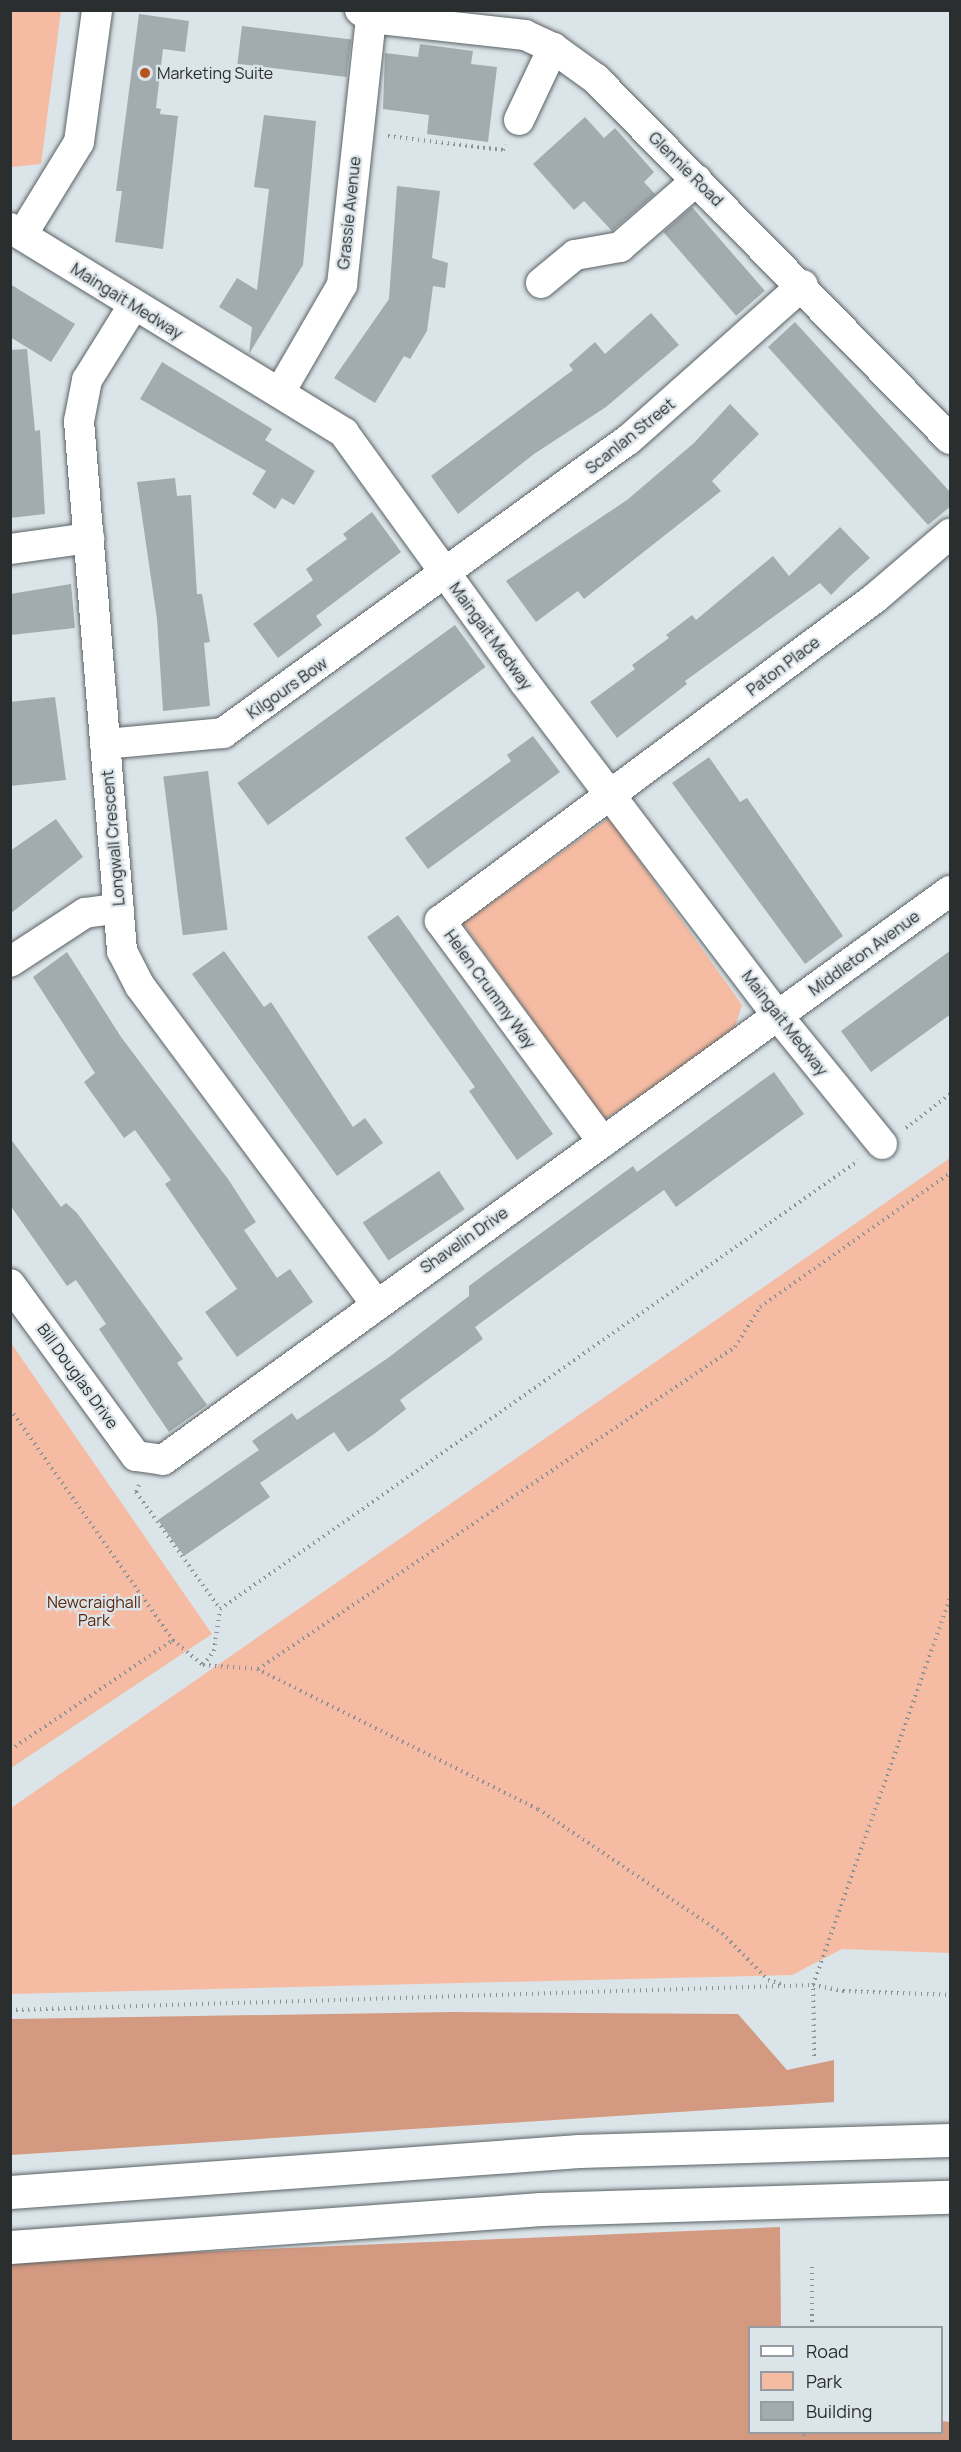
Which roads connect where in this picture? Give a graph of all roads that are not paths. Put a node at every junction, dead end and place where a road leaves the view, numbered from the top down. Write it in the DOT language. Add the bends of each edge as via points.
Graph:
graph roads {
  1 [pos="97,10"];
  2 [pos="366,14"];
  3 [pos="553,48"];
  4 [pos="519,120"];
  5 [pos="697,180"];
  6 [pos="16,231"];
  7 [pos="541,283"];
  8 [pos="803,285"];
  9 [pos="133,306"];
  10 [pos="280,392"];
  11 [pos="951,439"];
  12 [pos="951,534"];
  13 [pos="89,538"];
  14 [pos="10,549"];
  15 [pos="447,574"];
  16 [pos="105,744"];
  17 [pos="612,795"];
  18 [pos="951,891"];
  19 [pos="119,908"];
  20 [pos="10,962"];
  21 [pos="778,1016"];
  22 [pos="603,1142"];
  23 [pos="882,1144"];
  24 [pos="10,1284"];
  25 [pos="375,1304"];
  26 [pos="150,1462"];
  27 [pos="951,2140"];
  28 [pos="10,2192"];
  29 [pos="951,2197"];
  30 [pos="10,2247"];
  1 -- 6 [label="street" via="78,142"];
  2 -- 3 [label="street, Glennie Road" via="525,35"];
  2 -- 10 [label="street, Grassie Avenue" via="342,285"];
  3 -- 4 [label="street"];
  3 -- 5 [label="street, Glennie Road" via="596,79"];
  5 -- 7 [label="street" via="620,247 575,255"];
  5 -- 8 [label="street, Glennie Road"];
  6 -- 9 [label="street, Maingait Medway"];
  8 -- 11 [label="street, Glennie Road"];
  8 -- 15 [label="street, Scanlan Street" via="627,441"];
  9 -- 10 [label="street, Maingait Medway"];
  9 -- 13 [label="street, Longwall Crescent" via="87,380 81,410"];
  10 -- 15 [label="street, Maingait Medway" via="344,434"];
  12 -- 17 [label="street, Paton Place" via="875,598"];
  13 -- 14 [label="street"];
  13 -- 16 [label="street, Longwall Crescent"];
  15 -- 16 [label="street, Kilgours Bow" via="223,734"];
  15 -- 17 [label="street, Maingait Medway"];
  16 -- 19 [label="street, Longwall Crescent"];
  17 -- 21 [label="street, Maingait Medway"];
  17 -- 22 [label="street, Helen Crummy Way" via="440,921"];
  18 -- 21 [label="street, Middleton Avenue"];
  19 -- 20 [label="street" via="85,913"];
  19 -- 25 [label="street, Longwall Crescent" via="122,951 140,986"];
  21 -- 22 [label="street, Shavelin Drive"];
  21 -- 23 [label="street, Maingait Medway"];
  22 -- 25 [label="street, Shavelin Drive"];
  24 -- 26 [label="street, Bill Douglas Drive" via="136,1456"];
  25 -- 26 [label="street, Shavelin Drive" via="163,1460"];
  27 -- 28 [label="main road" via="579,2151"];
  29 -- 30 [label="main road" via="541,2209"];
}
